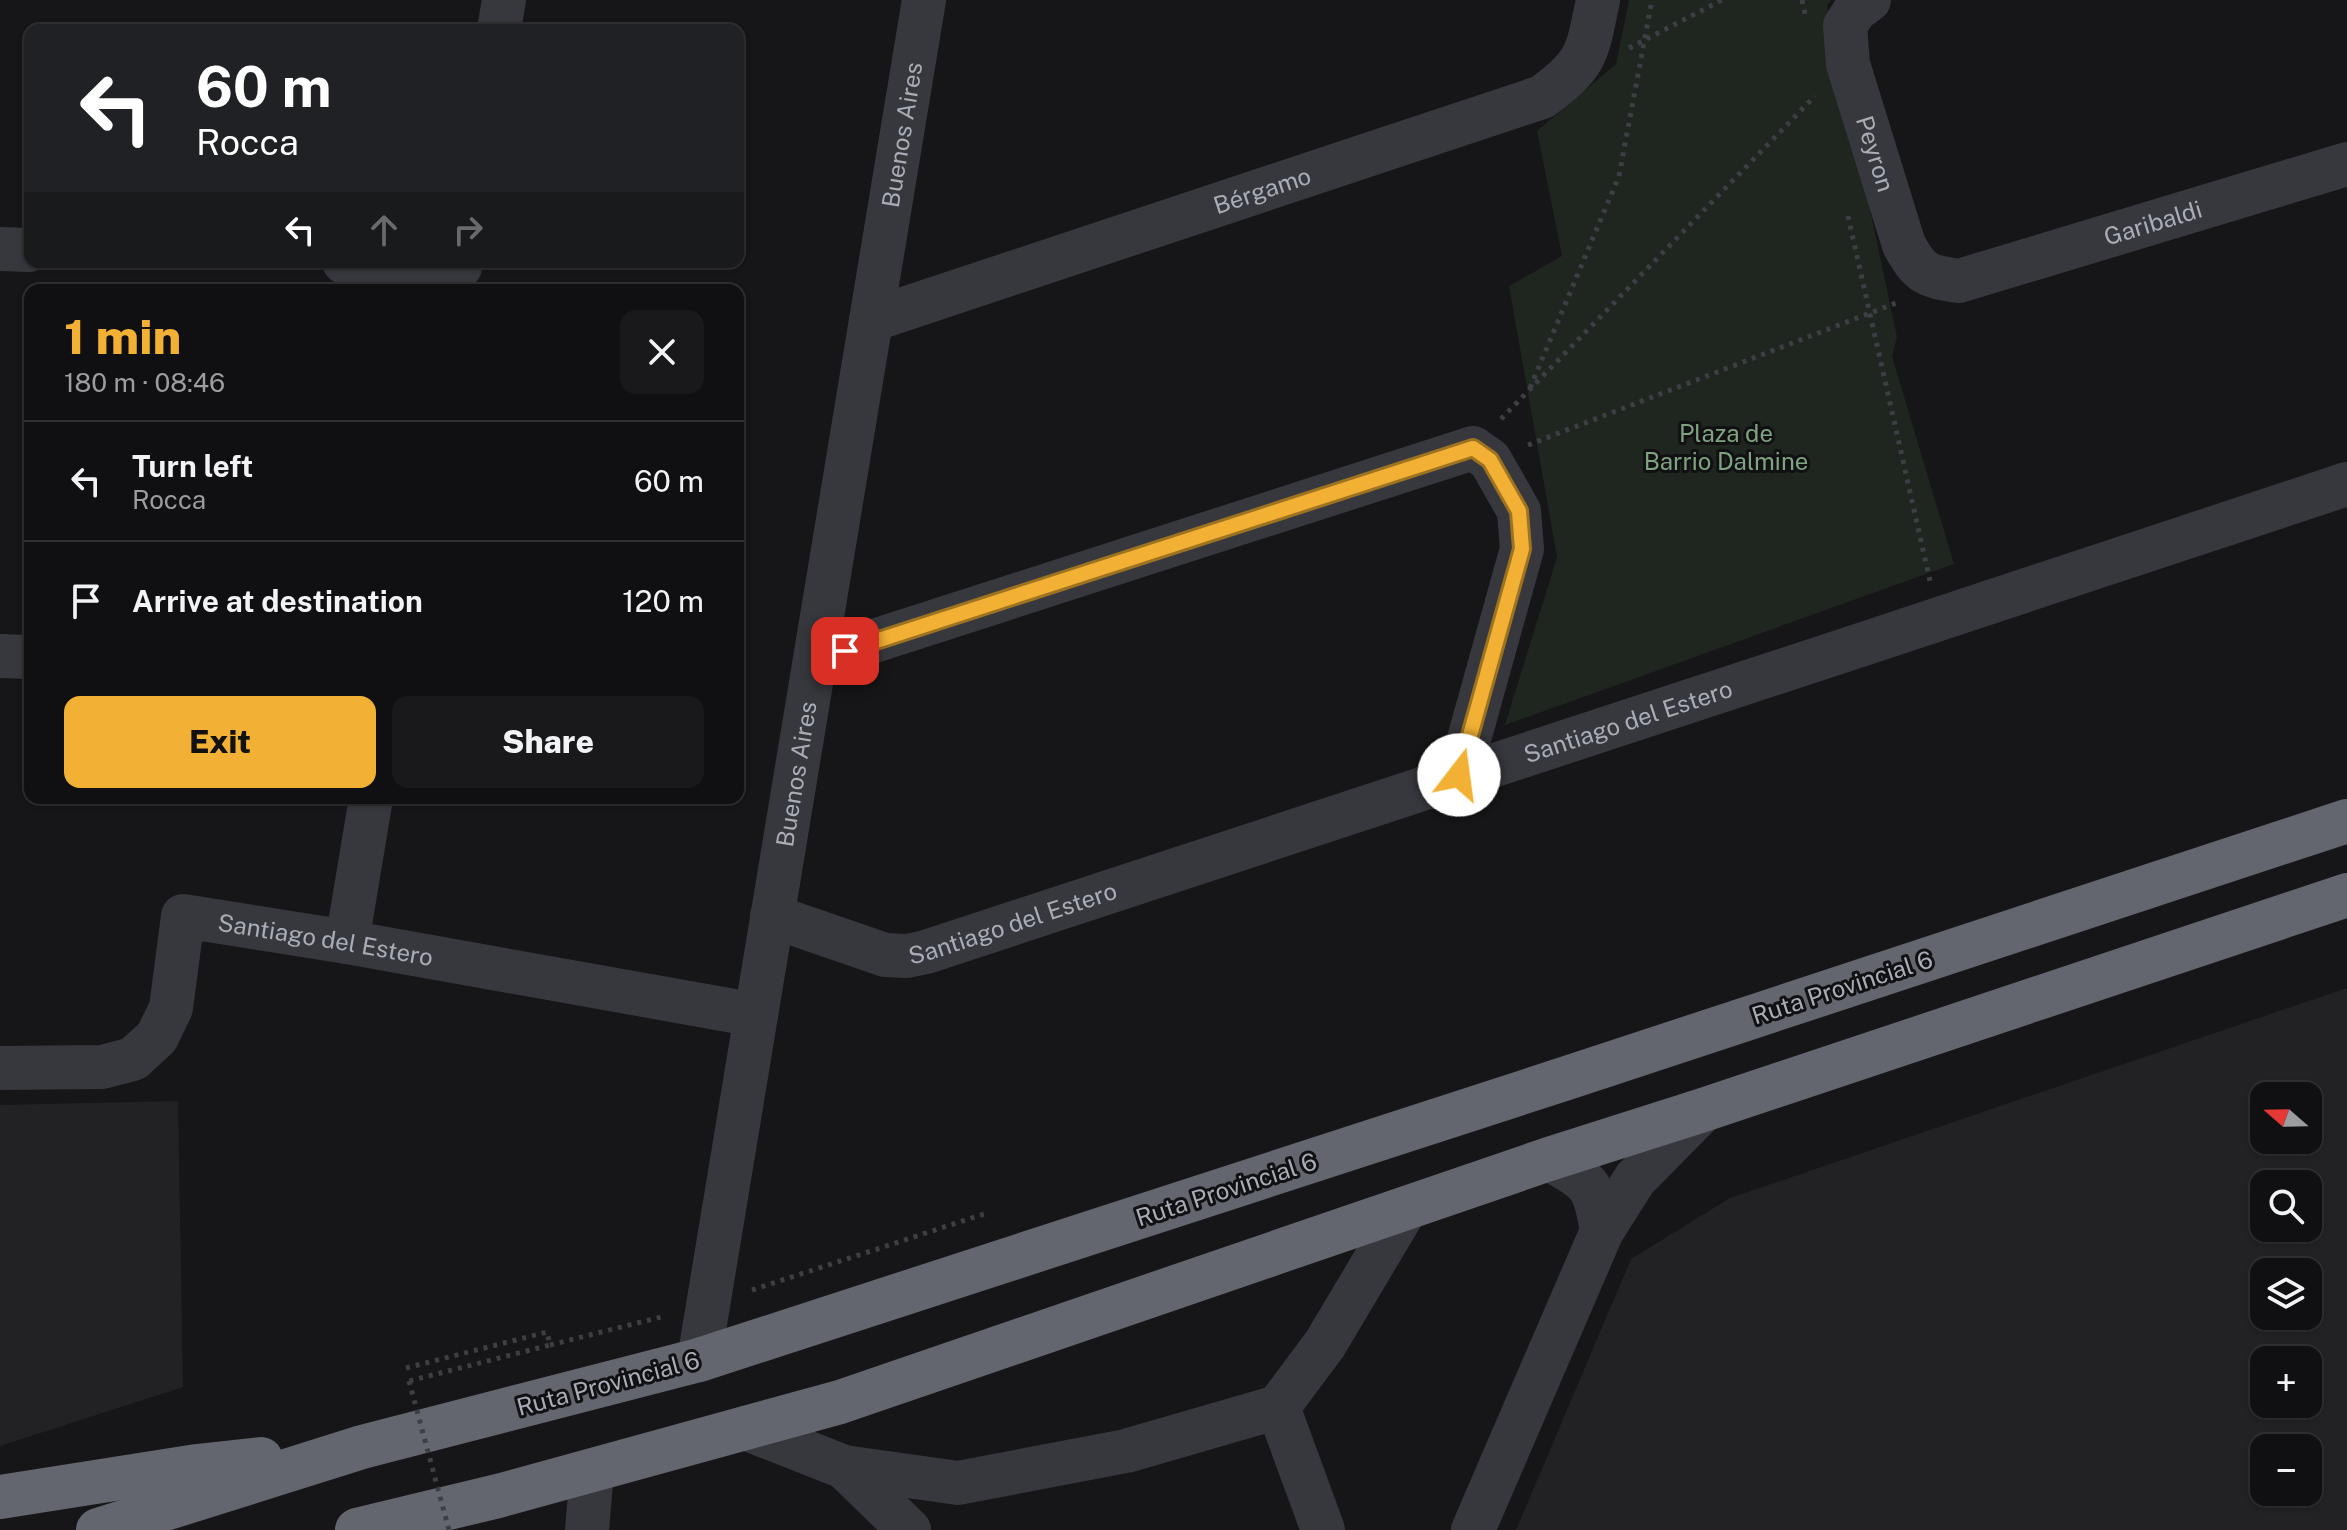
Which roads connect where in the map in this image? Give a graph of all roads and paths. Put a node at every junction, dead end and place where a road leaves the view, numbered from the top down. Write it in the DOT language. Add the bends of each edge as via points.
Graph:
graph roads {
  1 [pos="504,0"];
  2 [pos="1598,0"];
  3 [pos="1652,0"];
  4 [pos="1722,0"];
  5 [pos="1869,0"];
  6 [pos="926,1"];
  7 [pos="500,24"];
  8 [pos="1644,40"];
  9 [pos="1567,79"];
  10 [pos="1824,105"];
  11 [pos="2347,164"];
  12 [pos="1847,208"];
  13 [pos="0,249"];
  14 [pos="24,250"];
  15 [pos="407,268"];
  16 [pos="459,273"];
  17 [pos="1959,281"];
  18 [pos="1900,301"];
  19 [pos="1870,312"];
  20 [pos="871,320"];
  21 [pos="1528,393"];
  22 [pos="1481,454"];
  23 [pos="2347,484"];
  24 [pos="1939,621"];
  25 [pos="0,656"];
  26 [pos="24,657"];
  27 [pos="815,660"];
  28 [pos="1459,775"];
  29 [pos="370,804"];
  30 [pos="2347,821"];
  31 [pos="2347,895"];
  32 [pos="772,916"];
  33 [pos="347,942"];
  34 [pos="756,1015"];
  35 [pos="0,1068"];
  36 [pos="1703,1110"];
  37 [pos="1549,1159"];
  38 [pos="1406,1208"];
  39 [pos="987,1213"];
  40 [pos="1602,1231"];
  41 [pos="708,1303"];
  42 [pos="550,1345"];
  43 [pos="699,1360"];
  44 [pos="406,1368"];
  45 [pos="1278,1407"];
  46 [pos="745,1428"];
  47 [pos="362,1447"];
  48 [pos="844,1467"];
  49 [pos="0,1497"];
  50 [pos="598,1510"];
  51 [pos="98,1530"];
  52 [pos="357,1530"];
  53 [pos="449,1530"];
  54 [pos="909,1530"];
  55 [pos="1323,1530"];
  56 [pos="1473,1530"];
  1 -- 7 [label="street"];
  2 -- 9 [label="street, Bérgamo" via="1586,54"];
  3 -- 8 [label="path"];
  4 -- 8 [label="path"];
  5 -- 17 [label="street, Peyron" via="1845,26 1848,64 1904,245 1915,265 1930,276"];
  6 -- 20 [label="street, Buenos Aires"];
  8 -- 9 [label="path"];
  8 -- 21 [label="path" via="1619,176"];
  9 -- 20 [label="street, Bérgamo" via="1524,104"];
  10 -- 21 [label="path" via="1820,90"];
  11 -- 17 [label="street, Garibaldi"];
  12 -- 19 [label="path"];
  13 -- 14 [label="street"];
  15 -- 16 [label="street"];
  18 -- 19 [label="path"];
  19 -- 22 [label="path"];
  19 -- 24 [label="path"];
  20 -- 27 [label="street, Buenos Aires"];
  21 -- 22 [label="path"];
  22 -- 27 [label="street"];
  22 -- 28 [label="street" via="1519,511 1522,549"];
  23 -- 24 [label="street, Santiago del Estero"];
  24 -- 28 [label="street, Santiago del Estero"];
  25 -- 26 [label="street"];
  27 -- 32 [label="street, Buenos Aires"];
  28 -- 32 [label="street, Santiago del Estero" via="907,956 885,955"];
  29 -- 33 [label="street"];
  30 -- 43 [label="highway, Ruta Provincial 6"];
  31 -- 36 [label="highway"];
  32 -- 34 [label="street, Buenos Aires"];
  33 -- 34 [label="street, Santiago del Estero"];
  33 -- 35 [label="street, Santiago del Estero" via="183,916 171,1008 157,1037 133,1059 102,1067"];
  34 -- 41 [label="street, Buenos Aires"];
  36 -- 37 [label="highway"];
  36 -- 40 [label="street" via="1635,1179"];
  37 -- 38 [label="highway"];
  37 -- 40 [label="street" via="1583,1178 1596,1197"];
  38 -- 45 [label="street" via="1325,1344"];
  38 -- 46 [label="highway" via="840,1402"];
  39 -- 41 [label="path"];
  40 -- 56 [label="street"];
  41 -- 42 [label="path"];
  41 -- 43 [label="street, Buenos Aires"];
  42 -- 44 [label="path" via="547,1332"];
  42 -- 53 [label="path, bridge" via="409,1381"];
  43 -- 47 [label="highway, Ruta Provincial 6"];
  45 -- 48 [label="street" via="1126,1451 958,1483"];
  45 -- 55 [label="street"];
  46 -- 48 [label="street"];
  46 -- 50 [label="highway"];
  47 -- 49 [label="highway"];
  47 -- 51 [label="highway, Ruta Provincial 6"];
  48 -- 54 [label="street"];
  50 -- 52 [label="highway" via="498,1496"];
}
